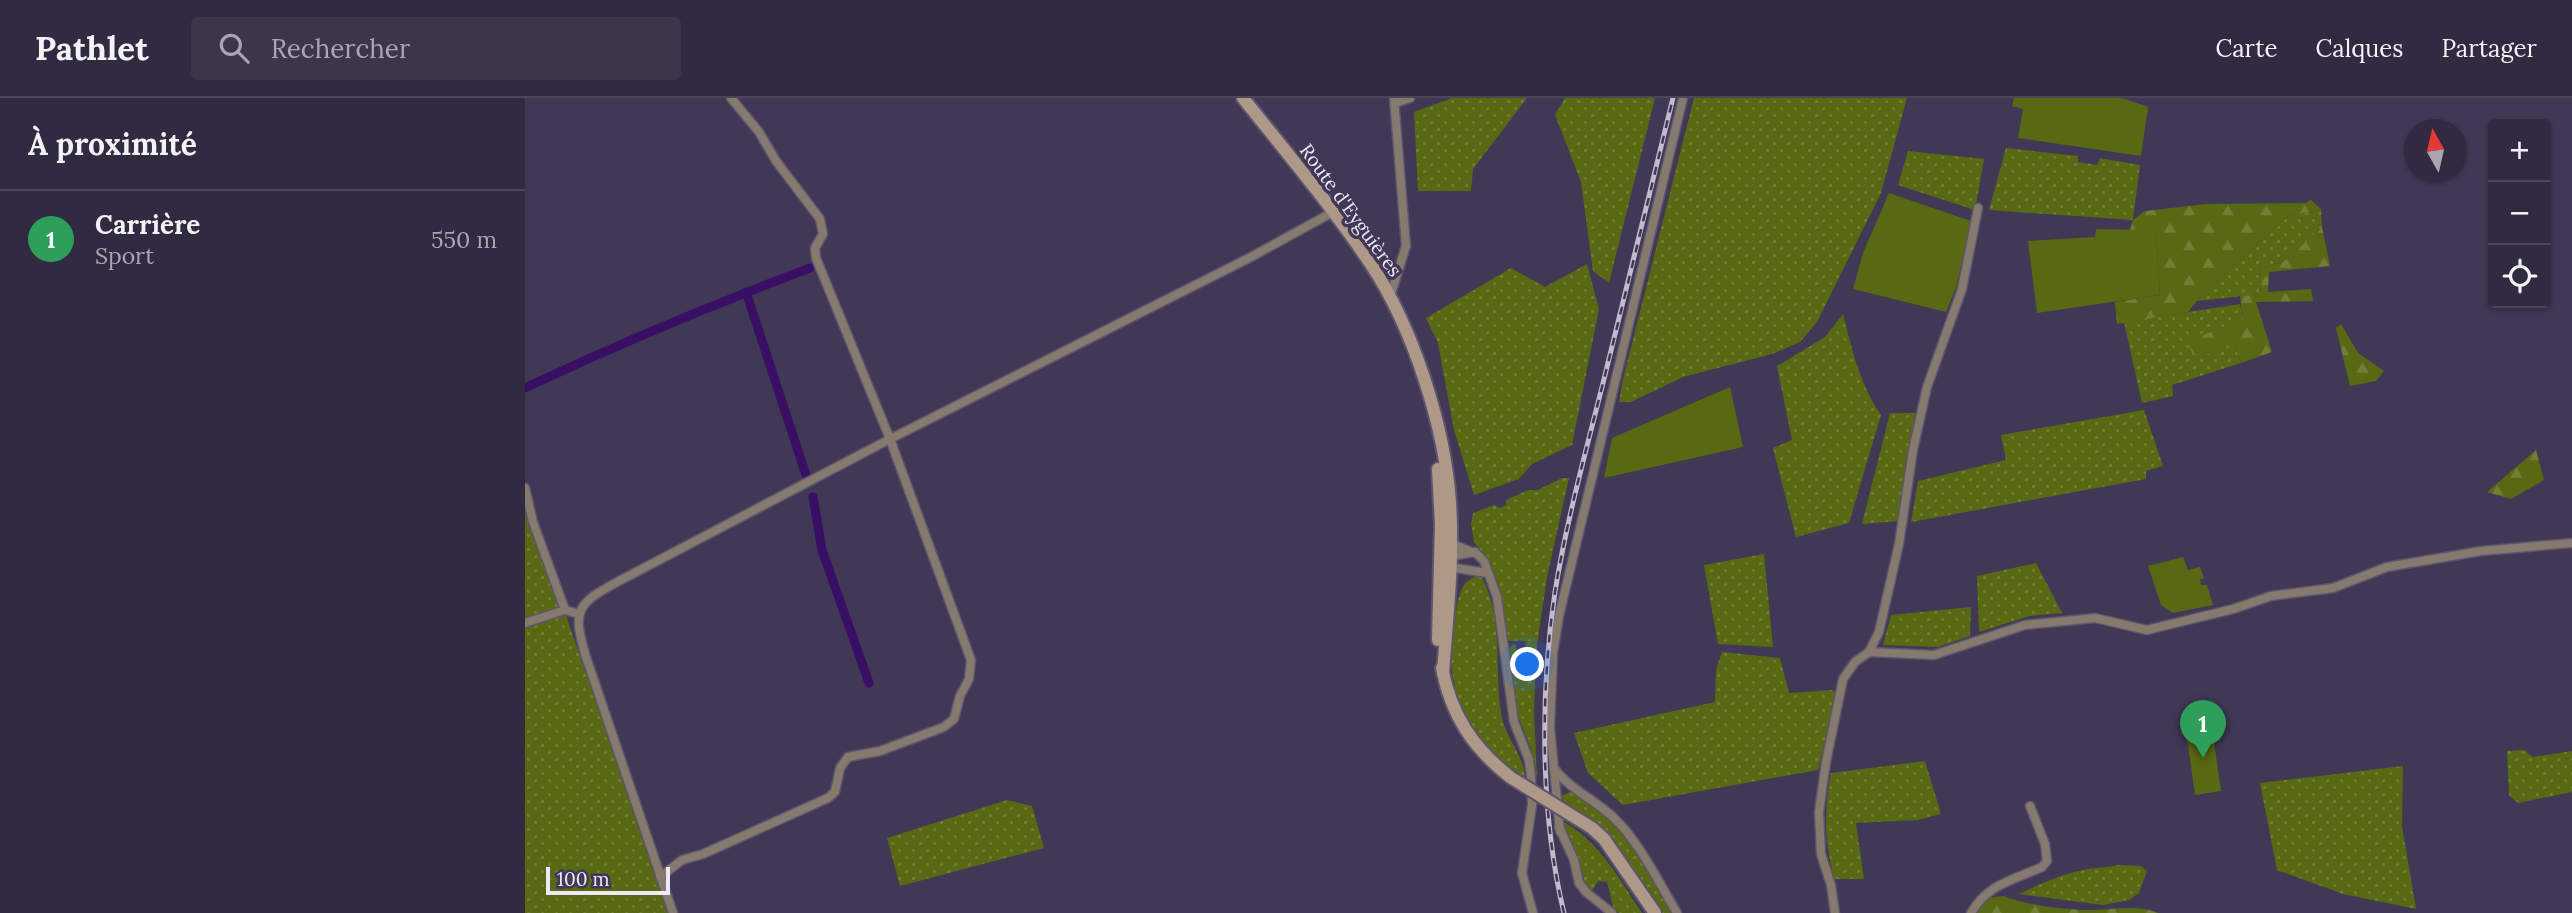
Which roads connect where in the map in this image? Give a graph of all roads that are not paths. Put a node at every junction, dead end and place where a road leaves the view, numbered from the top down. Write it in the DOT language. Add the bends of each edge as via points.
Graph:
graph roads {
  1 [pos="731,98"];
  2 [pos="1243,98"];
  3 [pos="1410,98"];
  4 [pos="1683,98"];
  5 [pos="1394,101"];
  6 [pos="1978,208"];
  7 [pos="1332,212"];
  8 [pos="1390,297"];
  9 [pos="1428,393"];
  10 [pos="890,439"];
  11 [pos="525,488"];
  12 [pos="2568,543"];
  13 [pos="1475,552"];
  14 [pos="1448,560"];
  15 [pos="1487,573"];
  16 [pos="565,610"];
  17 [pos="579,614"];
  18 [pos="525,623"];
  19 [pos="1869,652"];
  20 [pos="1553,765"];
  21 [pos="2030,806"];
  22 [pos="660,877"];
  23 [pos="673,913"];
  24 [pos="1533,913"];
  25 [pos="1612,913"];
  26 [pos="1655,913"];
  27 [pos="1677,913"];
  28 [pos="1835,913"];
  29 [pos="1971,913"];
  1 -- 10 [label="street" via="820,219 823,234 815,248 816,258"];
  2 -- 7 [label="main road, Route d'Eyguières"];
  3 -- 5 [label="street"];
  4 -- 20 [label="street" via="1559,616 1553,653"];
  5 -- 8 [label="street" via="1406,246"];
  6 -- 19 [label="street" via="1962,289 1927,387 1899,544 1879,632"];
  7 -- 8 [label="main road, Route d'Eyguières"];
  7 -- 10 [label="street"];
  8 -- 9 [label="main road, Route d'Eyguières"];
  9 -- 14 [label="main road, Route d'Eyguières"];
  9 -- 14 [label="main road, Route d'Eyguières" via="1446,464"];
  10 -- 17 [label="street" via="593,595"];
  10 -- 22 [label="street" via="971,660 954,719 880,751 848,757 840,768 835,792 828,797 682,860"];
  11 -- 16 [label="street"];
  12 -- 19 [label="street" via="2481,551 2387,567 2333,588 2271,596 2147,630 2095,618 2025,625 1934,655"];
  13 -- 14 [label="street"];
  13 -- 14 [label="street"];
  13 -- 15 [label="street"];
  14 -- 15 [label="street"];
  14 -- 26 [label="main road, Route d'Eyguières, bridge" via="1439,649 1448,697 1473,743 1510,777 1604,839"];
  15 -- 24 [label="street" via="1499,608 1514,722 1529,760 1532,805 1522,873"];
  16 -- 17 [label="street"];
  16 -- 18 [label="street"];
  17 -- 22 [label="street" via="579,635"];
  19 -- 28 [label="street" via="1843,679 1822,787 1821,853"];
  20 -- 25 [label="street" via="1553,808 1579,883"];
  20 -- 27 [label="street" via="1565,782 1625,829"];
  21 -- 29 [label="street" via="2047,861 1985,893"];
  22 -- 23 [label="street"];
}
